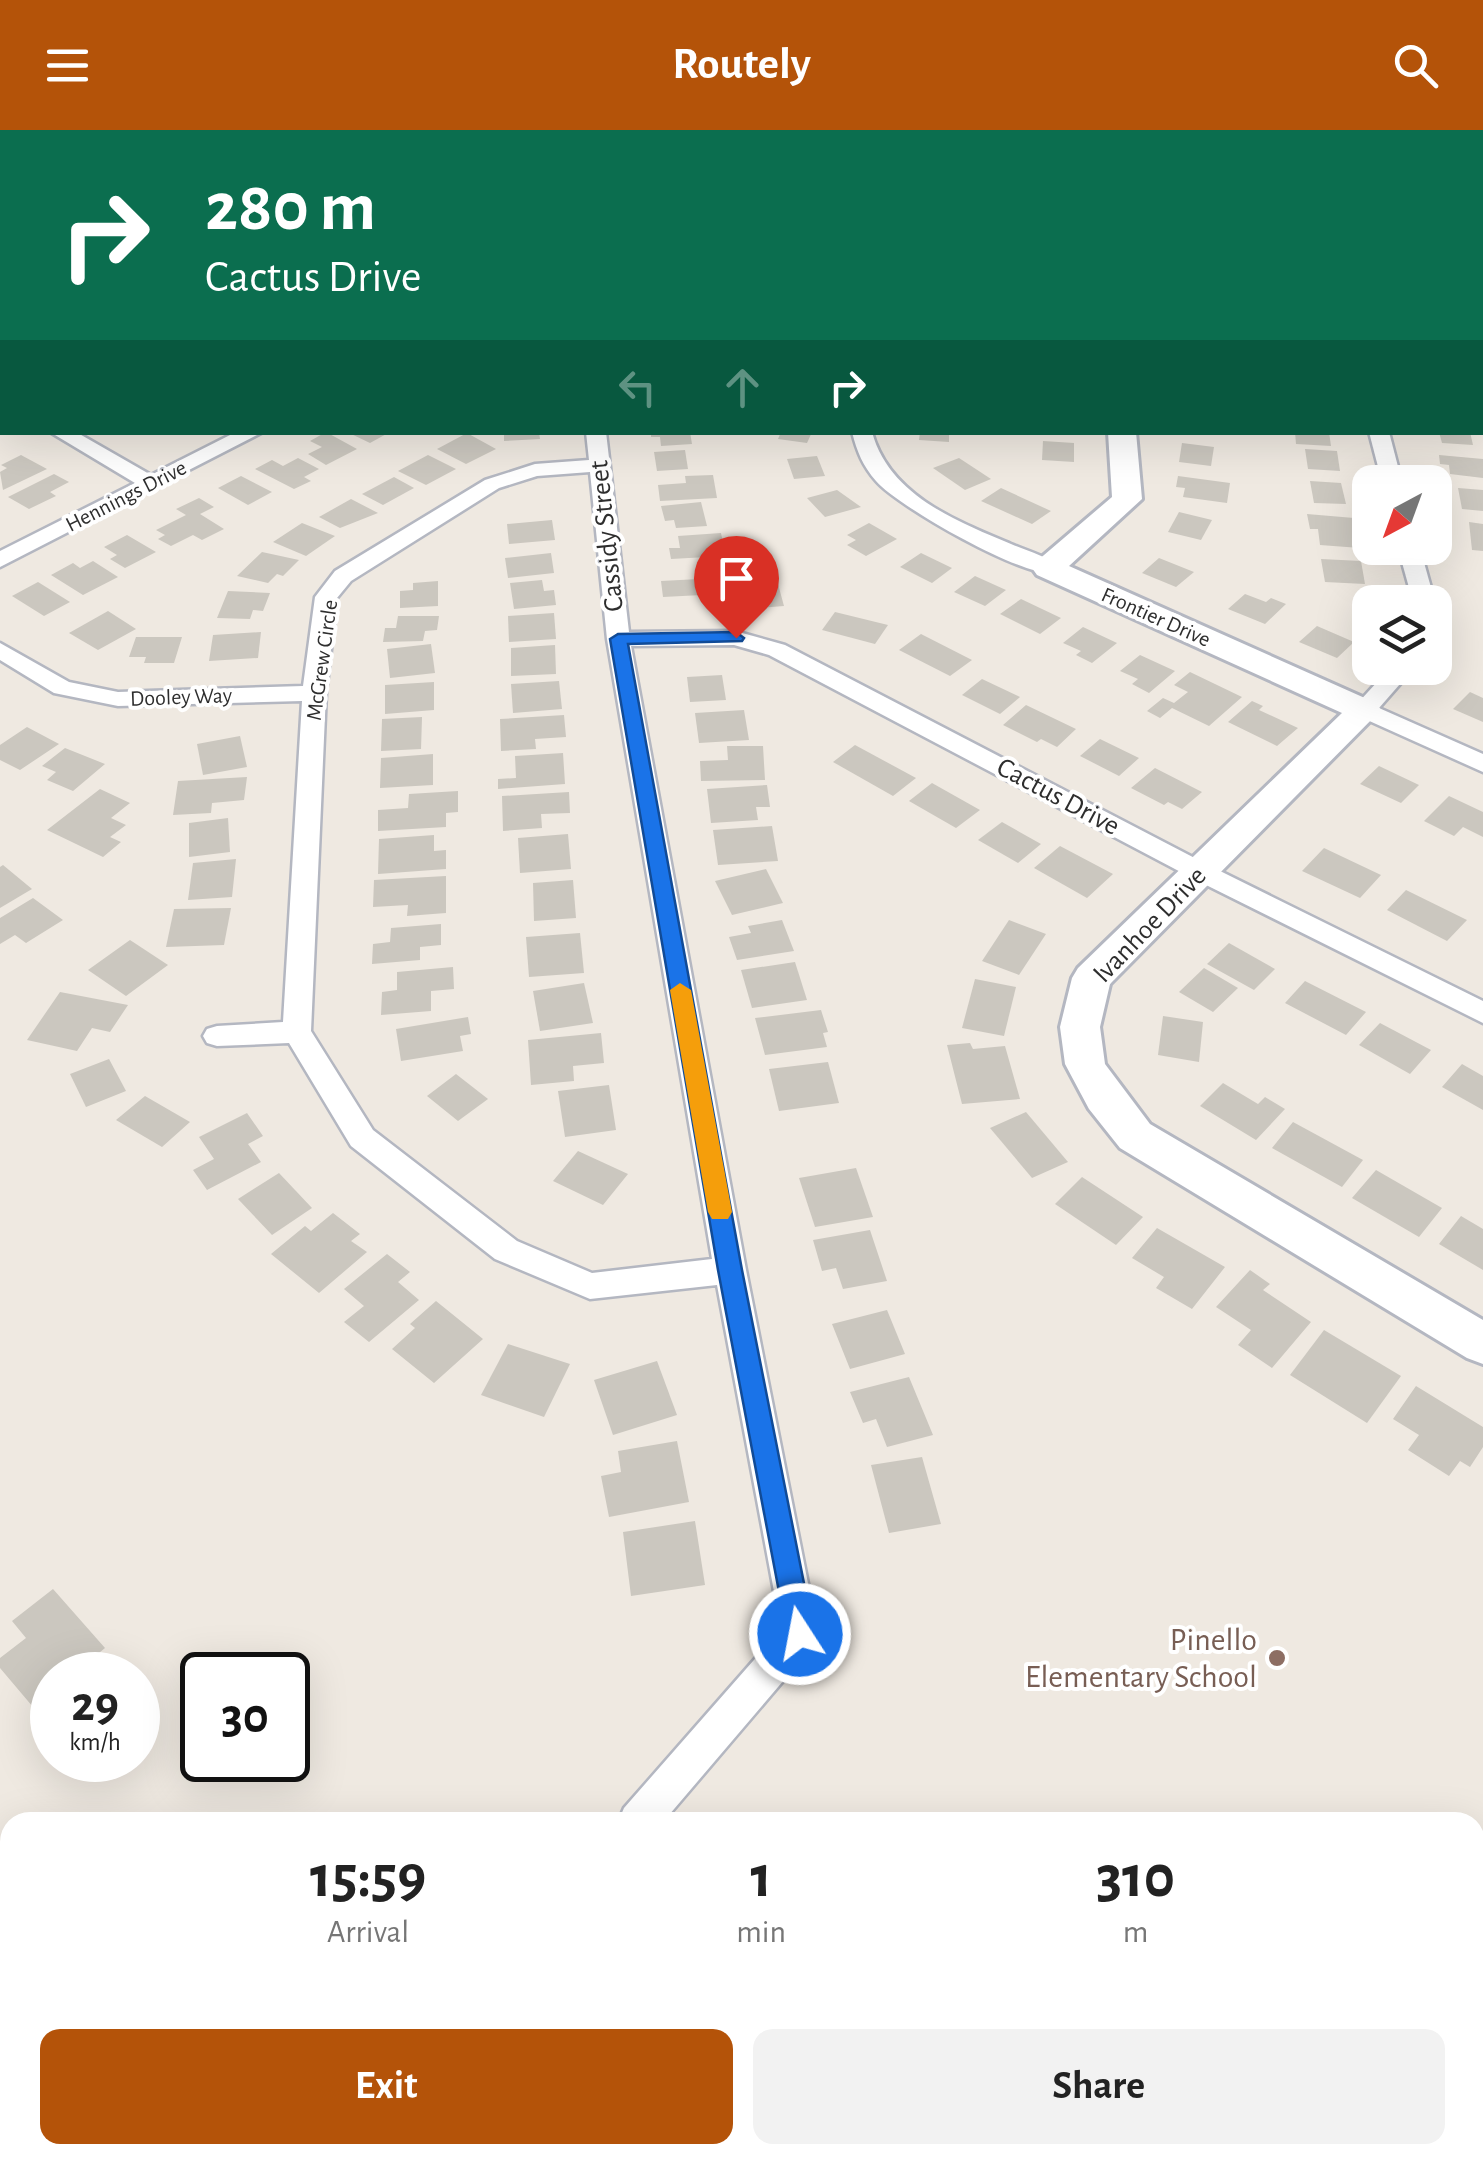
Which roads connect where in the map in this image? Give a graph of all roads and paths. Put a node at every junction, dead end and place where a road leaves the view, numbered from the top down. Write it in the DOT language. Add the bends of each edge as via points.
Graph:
graph roads {
  1 [pos="65,435"];
  2 [pos="246,435"];
  3 [pos="596,435"];
  4 [pos="863,435"];
  5 [pos="1122,435"];
  6 [pos="1380,435"];
  7 [pos="598,464"];
  8 [pos="1388,465"];
  9 [pos="150,483"];
  10 [pos="0,560"];
  11 [pos="1048,568"];
  12 [pos="618,639"];
  13 [pos="0,650"];
  14 [pos="1387,685"];
  15 [pos="314,694"];
  16 [pos="1364,710"];
  17 [pos="1483,764"];
  18 [pos="1201,872"];
  19 [pos="1483,1012"];
  20 [pos="298,1032"];
  21 [pos="217,1036"];
  22 [pos="730,1270"];
  23 [pos="1483,1344"];
  24 [pos="647,1812"];
  1 -- 9 [label="street"];
  2 -- 9 [label="street, Hennings Drive"];
  3 -- 7 [label="street, Cassidy Street"];
  4 -- 11 [label="street, Frontier Drive" via="873,466 914,506"];
  5 -- 11 [label="street" via="1127,499"];
  6 -- 8 [label="street"];
  7 -- 12 [label="street, Cassidy Street"];
  7 -- 15 [label="street, McGrew Circle" via="535,470 492,484 343,576 326,596"];
  9 -- 10 [label="street, Hennings Drive"];
  11 -- 16 [label="street, Frontier Drive"];
  12 -- 18 [label="street, Cactus Drive" via="736,638 777,650"];
  12 -- 22 [label="street, Cassidy Street"];
  13 -- 15 [label="street, Dooley Way" via="62,688 118,699"];
  14 -- 16 [label="street, Ivanhoe Drive"];
  15 -- 20 [label="street, McGrew Circle"];
  16 -- 17 [label="street, Frontier Drive"];
  16 -- 18 [label="street, Ivanhoe Drive"];
  18 -- 19 [label="street, Cactus Drive"];
  18 -- 23 [label="street, Ivanhoe Drive" via="1092,978 1078,1014 1080,1048 1096,1090 1135,1136"];
  20 -- 21 [label="street"];
  20 -- 22 [label="street" via="362,1138 506,1250 590,1286"];
  22 -- 24 [label="street, Cassidy Street" via="800,1634"];
}
